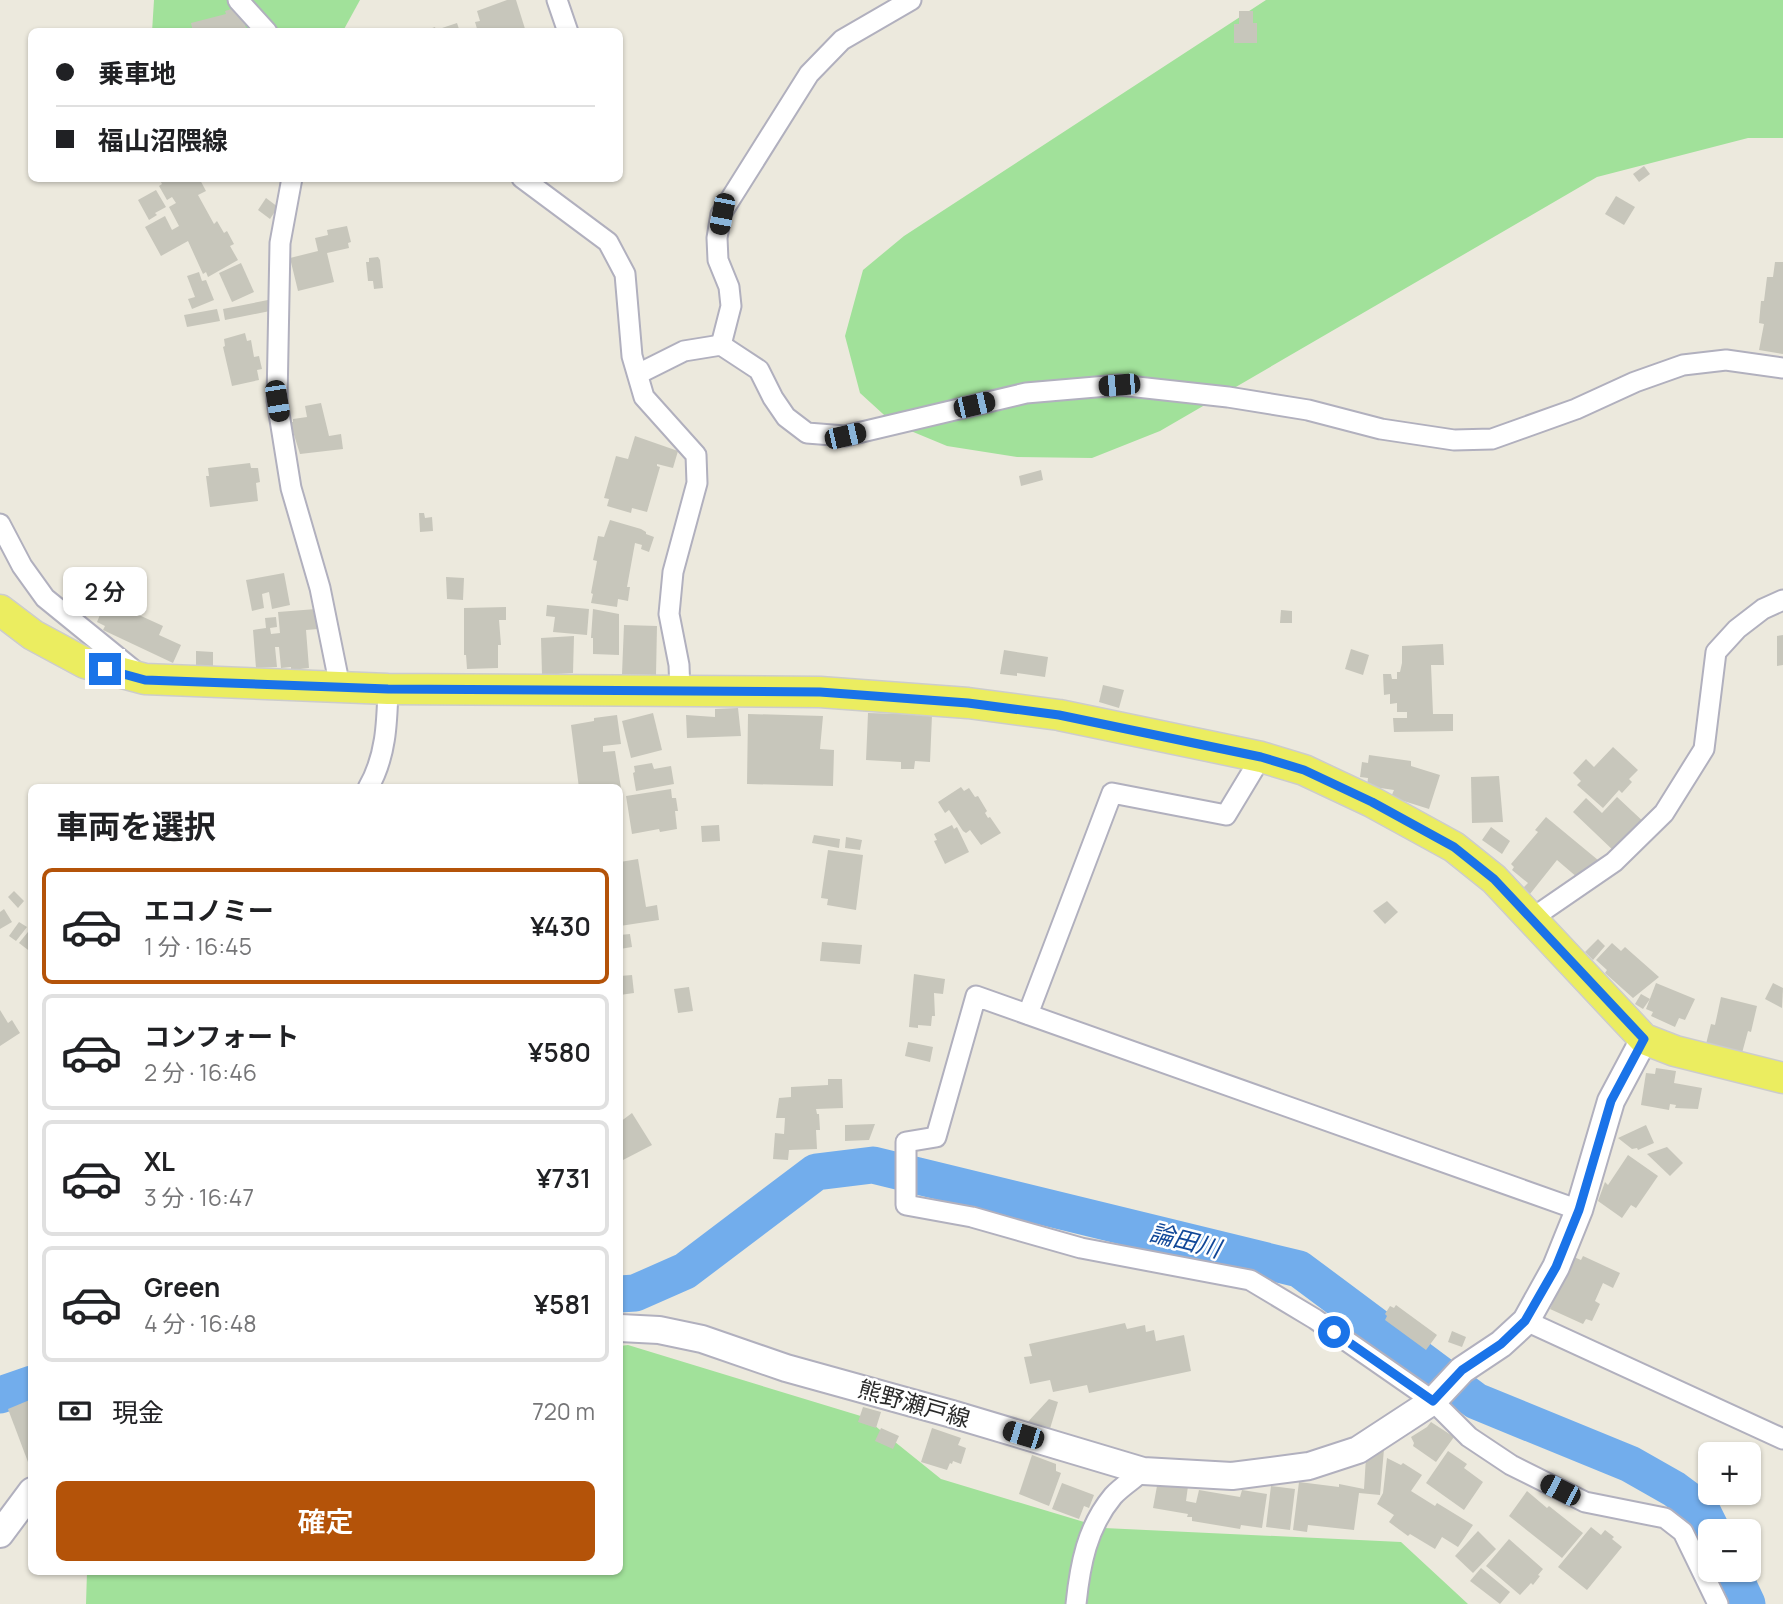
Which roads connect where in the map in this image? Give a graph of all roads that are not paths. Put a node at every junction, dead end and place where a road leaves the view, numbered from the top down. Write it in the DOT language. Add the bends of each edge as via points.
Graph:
graph roads {
  1 [pos="238,0"];
  2 [pos="557,0"];
  3 [pos="911,0"];
  4 [pos="263,28"];
  5 [pos="567,28"];
  6 [pos="291,182"];
  7 [pos="527,182"];
  8 [pos="721,345"];
  9 [pos="1783,368"];
  10 [pos="638,374"];
  11 [pos="0,524"];
  12 [pos="1783,600"];
  13 [pos="0,610"];
  14 [pos="145,680"];
  15 [pos="340,687"];
  16 [pos="388,689"];
  17 [pos="680,692"];
  18 [pos="1261,757"];
  19 [pos="370,784"];
  20 [pos="1531,919"];
  21 [pos="1028,1014"];
  22 [pos="1644,1039"];
  23 [pos="1783,1078"];
  24 [pos="1579,1210"];
  25 [pos="1525,1321"];
  26 [pos="623,1328"];
  27 [pos="1433,1401"];
  28 [pos="1783,1439"];
  29 [pos="1143,1471"];
  30 [pos="28,1496"];
  31 [pos="0,1534"];
  32 [pos="1076,1604"];
  33 [pos="1718,1604"];
  1 -- 4 [label="street"];
  2 -- 5 [label="street"];
  3 -- 8 [label="street" via="842,40 809,74 722,214 718,260 729,287 730,306"];
  6 -- 15 [label="street" via="280,243 277,401 291,488 320,588"];
  7 -- 10 [label="street" via="608,242 625,274 632,355"];
  8 -- 9 [label="street" via="759,370 786,417 807,433 845,436 1026,393 1119,385 1308,410 1381,429 1441,438 1492,439 1683,365 1726,359"];
  8 -- 10 [label="street" via="684,351"];
  10 -- 17 [label="street" via="644,397 696,455 697,483 673,572 669,614"];
  11 -- 14 [label="street" via="45,598"];
  12 -- 20 [label="street" via="1737,629 1716,652 1704,749 1664,813 1614,862"];
  13 -- 14 [label="main road" via="33,635 85,663"];
  14 -- 15 [label="main road"];
  15 -- 16 [label="main road"];
  16 -- 17 [label="main road"];
  16 -- 19 [label="street" via="386,737"];
  17 -- 18 [label="main road" via="820,692 968,703 1059,715"];
  18 -- 20 [label="main road" via="1304,770 1454,847 1494,879"];
  18 -- 21 [label="street" via="1226,815 1112,793"];
  20 -- 22 [label="main road"];
  21 -- 24 [label="street"];
  21 -- 27 [label="street" via="976,996 936,1137 906,1142 906,1205 972,1217 1081,1248 1250,1280"];
  22 -- 23 [label="main road"];
  22 -- 24 [label="main road, 熊野瀬戸線" via="1611,1101"];
  24 -- 25 [label="main road, 熊野瀬戸線" via="1556,1267"];
  25 -- 27 [label="main road, 熊野瀬戸線" via="1462,1370"];
  25 -- 28 [label="street"];
  26 -- 29 [label="main road, 熊野瀬戸線" via="702,1339 786,1368"];
  27 -- 29 [label="main road, 熊野瀬戸線" via="1358,1450 1309,1466 1233,1476"];
  27 -- 33 [label="street" via="1479,1444 1511,1465 1585,1502 1665,1518 1683,1532"];
  29 -- 32 [label="street" via="1114,1495 1093,1524"];
  30 -- 31 [label="main road"];
}
